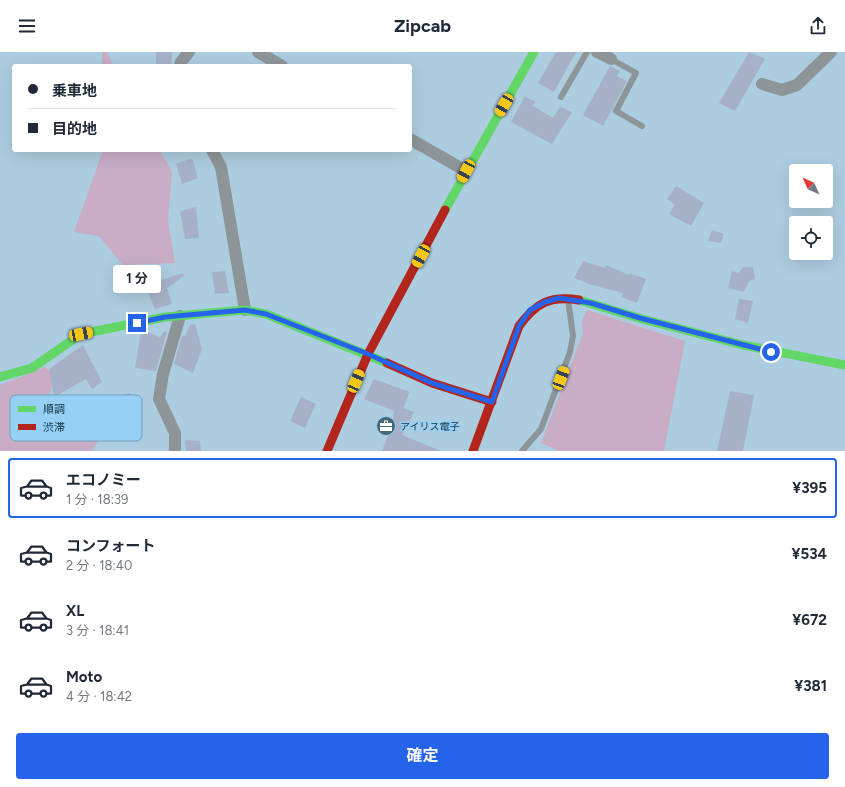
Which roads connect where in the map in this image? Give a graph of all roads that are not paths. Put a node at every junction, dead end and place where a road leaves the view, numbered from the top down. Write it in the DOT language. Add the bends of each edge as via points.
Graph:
graph roads {
  1 [pos="189,52"];
  2 [pos="258,52"];
  3 [pos="534,52"];
  4 [pos="587,52"];
  5 [pos="597,52"];
  6 [pos="831,52"];
  7 [pos="611,59"];
  8 [pos="180,64"];
  9 [pos="279,64"];
  10 [pos="762,84"];
  11 [pos="561,97"];
  12 [pos="642,126"];
  13 [pos="412,140"];
  14 [pos="213,152"];
  15 [pos="466,171"];
  16 [pos="568,299"];
  17 [pos="245,310"];
  18 [pos="180,316"];
  19 [pos="368,354"];
  20 [pos="845,366"];
  21 [pos="0,377"];
  22 [pos="492,402"];
  23 [pos="175,451"];
  24 [pos="327,451"];
  25 [pos="474,451"];
  26 [pos="522,451"];
  1 -- 8 [label="street"];
  2 -- 9 [label="street"];
  3 -- 15 [label="street"];
  4 -- 11 [label="lane"];
  5 -- 7 [label="street"];
  6 -- 10 [label="street" via="797,85 782,90"];
  7 -- 12 [label="lane" via="636,73 616,111"];
  13 -- 15 [label="street"];
  14 -- 17 [label="street" via="221,166"];
  15 -- 19 [label="street"];
  16 -- 20 [label="street" via="591,303 743,346"];
  16 -- 22 [label="street" via="559,298 545,302 530,310 519,326"];
  16 -- 26 [label="lane" via="573,336 570,352 541,429"];
  17 -- 18 [label="street"];
  17 -- 19 [label="street" via="266,314"];
  18 -- 21 [label="street" via="81,334 32,368"];
  18 -- 23 [label="street" via="163,374 159,399 175,432"];
  19 -- 22 [label="street" via="432,383"];
  19 -- 24 [label="street"];
  22 -- 25 [label="street"];
}
